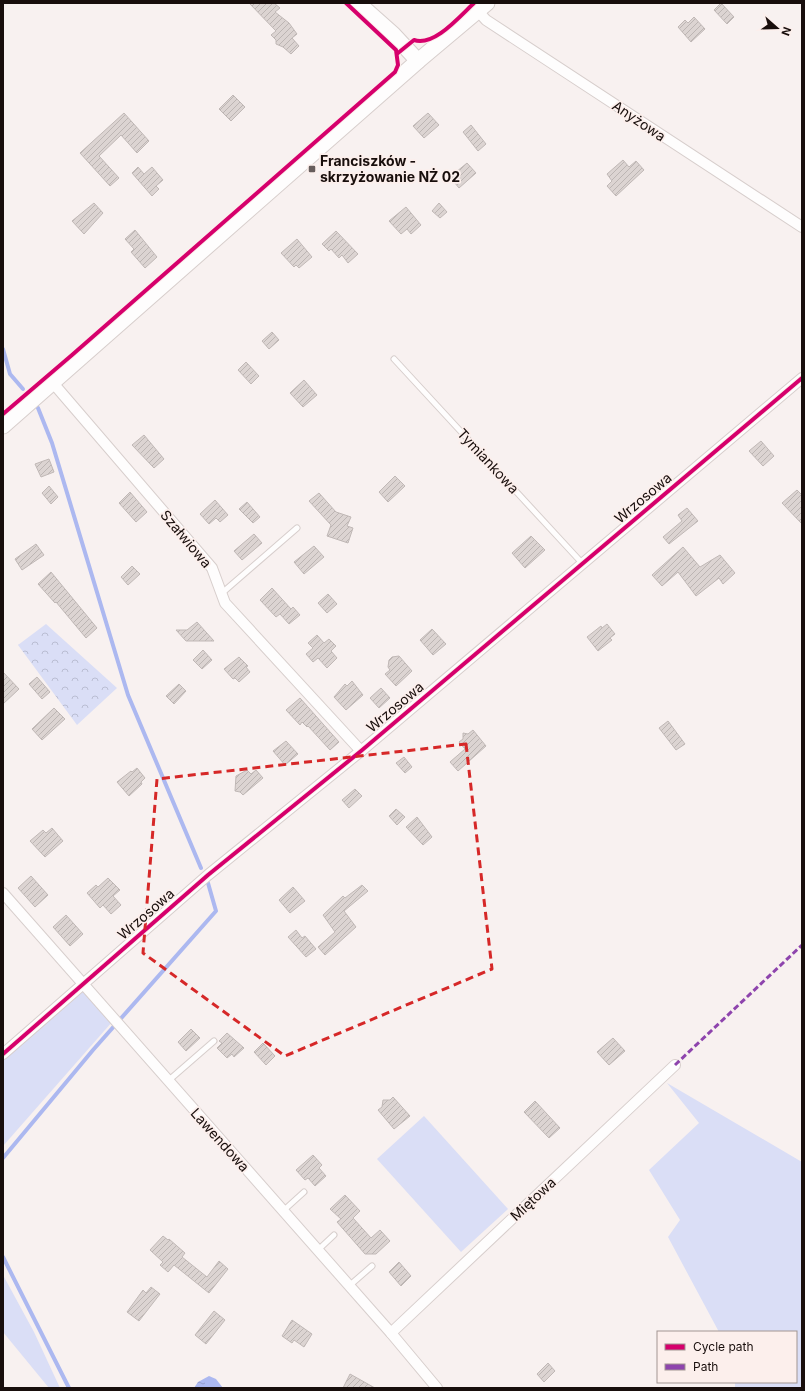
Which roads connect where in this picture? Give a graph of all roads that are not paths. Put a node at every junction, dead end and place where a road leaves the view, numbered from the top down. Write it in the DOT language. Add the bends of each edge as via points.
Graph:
graph roads {
  1 [pos="358,3"];
  2 [pos="482,7"];
  3 [pos="418,61"];
  4 [pos="802,228"];
  5 [pos="394,359"];
  6 [pos="802,378"];
  7 [pos="53,383"];
  8 [pos="3,426"];
  9 [pos="297,528"];
  10 [pos="582,563"];
  11 [pos="222,593"];
  12 [pos="361,751"];
  13 [pos="3,893"];
  14 [pos="83,984"];
  15 [pos="214,1041"];
  16 [pos="3,1054"];
  17 [pos="675,1065"];
  18 [pos="168,1081"];
  19 [pos="304,1192"];
  20 [pos="283,1211"];
  21 [pos="334,1235"];
  22 [pos="318,1250"];
  23 [pos="372,1266"];
  24 [pos="349,1286"];
  25 [pos="391,1333"];
  26 [pos="437,1388"];
  1 -- 3 [label="main road" via="393,34"];
  2 -- 3 [label="main road"];
  2 -- 4 [label="street, Anyżowa" via="486,20"];
  3 -- 7 [label="main road"];
  5 -- 10 [label="lane, Tymiankowa"];
  6 -- 10 [label="street, Wrzosowa"];
  7 -- 8 [label="main road"];
  7 -- 11 [label="street, Szałwiowa" via="212,568"];
  9 -- 11 [label="lane"];
  10 -- 12 [label="street, Wrzosowa"];
  11 -- 12 [label="street, Szałwiowa" via="225,603"];
  12 -- 14 [label="street, Wrzosowa" via="208,875"];
  13 -- 14 [label="street, Lawendowa"];
  14 -- 16 [label="street, Wrzosowa"];
  14 -- 18 [label="street, Lawendowa"];
  15 -- 18 [label="lane"];
  17 -- 25 [label="street, Miętowa"];
  18 -- 20 [label="street, Lawendowa"];
  19 -- 20 [label="lane"];
  20 -- 22 [label="street, Lawendowa"];
  21 -- 22 [label="lane"];
  22 -- 24 [label="street, Lawendowa"];
  23 -- 24 [label="lane"];
  24 -- 25 [label="street, Lawendowa"];
  25 -- 26 [label="street, Lawendowa"];
}
